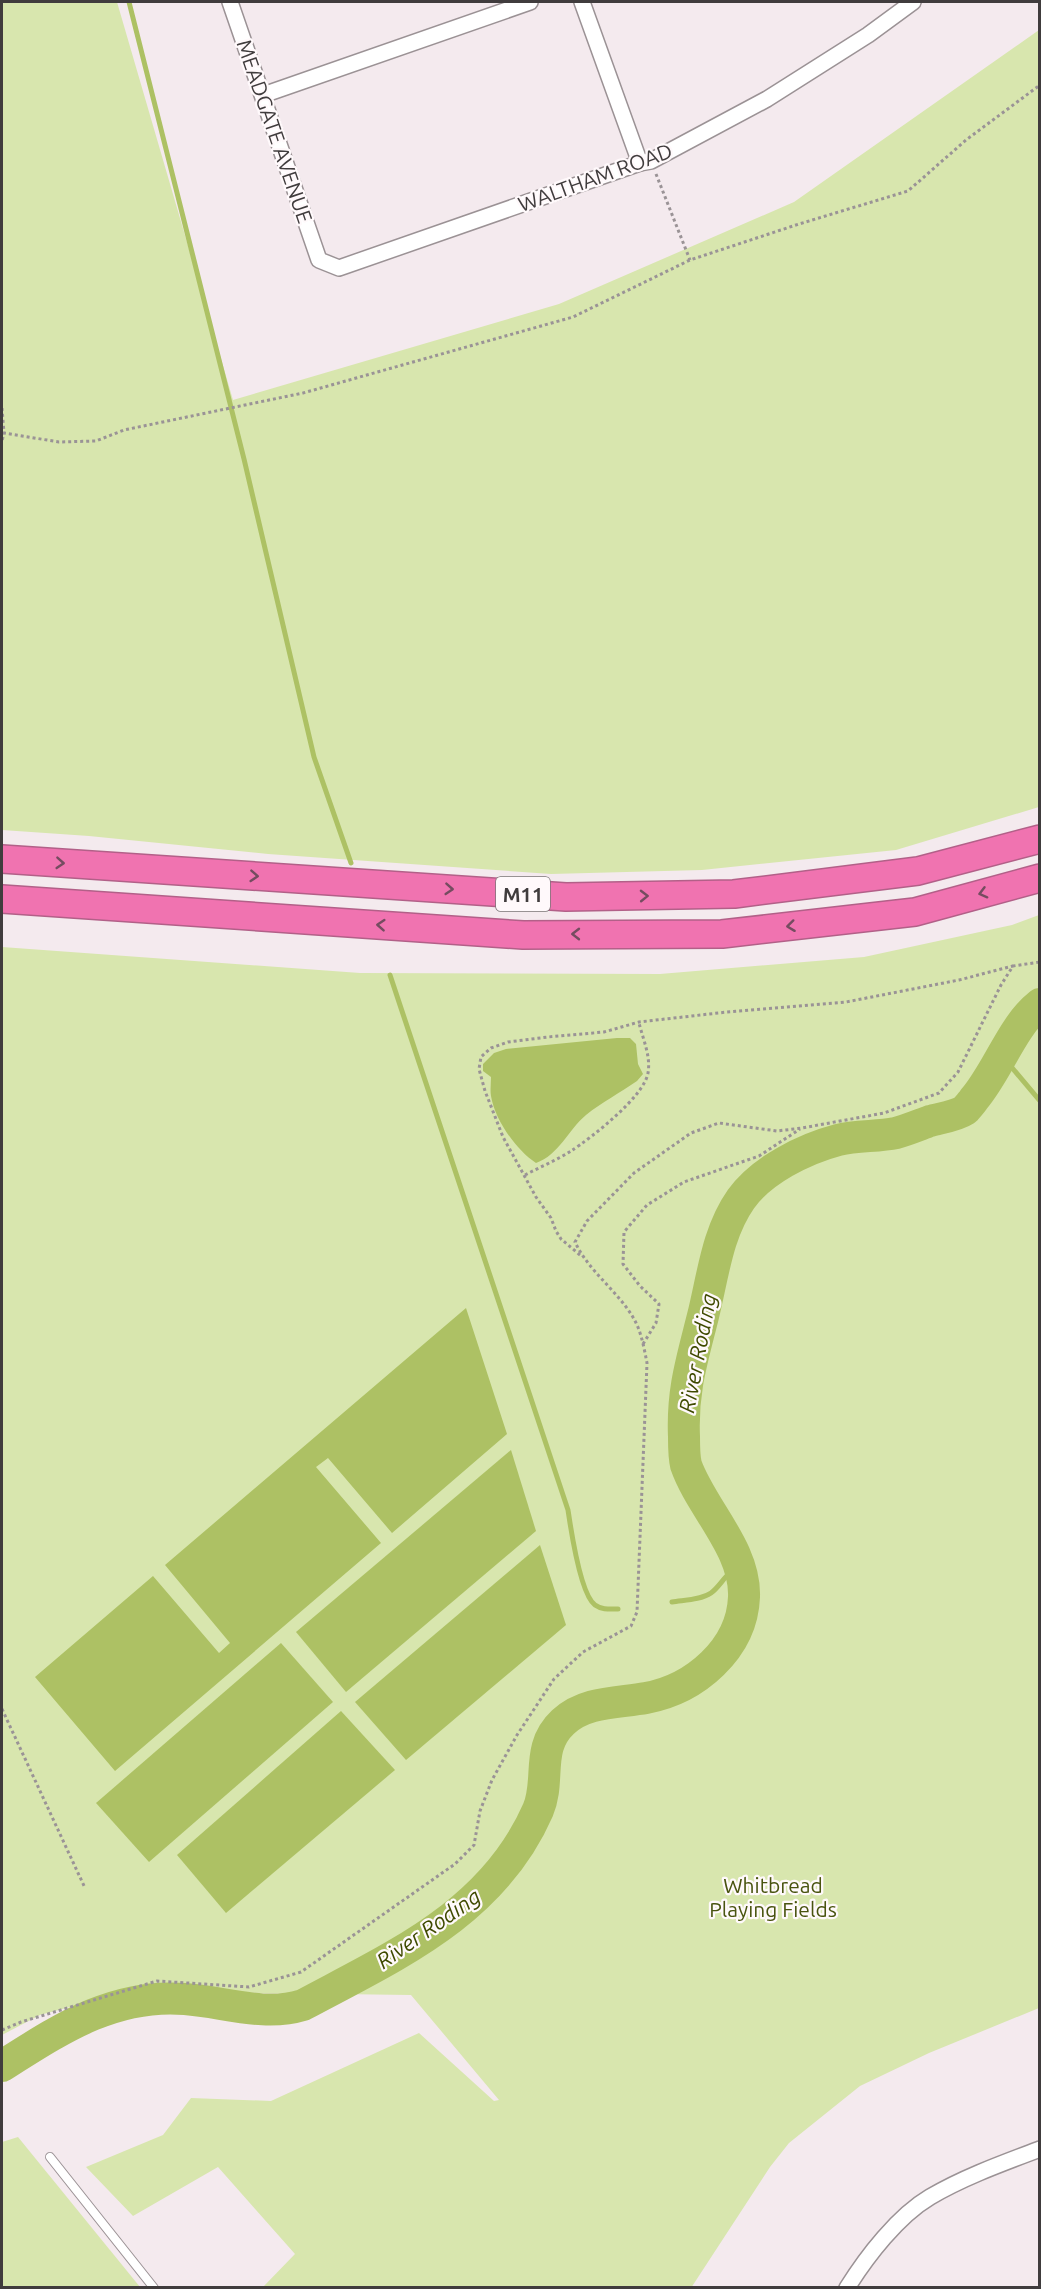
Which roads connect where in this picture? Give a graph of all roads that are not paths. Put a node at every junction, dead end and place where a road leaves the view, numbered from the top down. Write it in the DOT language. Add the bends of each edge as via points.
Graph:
graph roads {
  1 [pos="230,2"];
  2 [pos="530,2"];
  3 [pos="582,2"];
  4 [pos="913,2"];
  5 [pos="263,95"];
  6 [pos="645,162"];
  7 [pos="319,260"];
  8 [pos="1040,838"];
  9 [pos="2,859"];
  10 [pos="1040,878"];
  11 [pos="2,899"];
  12 [pos="1040,2149"];
  13 [pos="50,2157"];
  14 [pos="154,2288"];
  15 [pos="847,2288"];
  1 -- 5 [label="street, MEADGATE AVENUE"];
  2 -- 5 [label="street"];
  3 -- 6 [label="street"];
  4 -- 6 [label="street, WALTHAM ROAD" via="767,99"];
  5 -- 7 [label="street, MEADGATE AVENUE"];
  6 -- 7 [label="street, WALTHAM ROAD" via="339,268"];
  9 -- 8 [label="highway, M11, one-way" via="566,897 712,895 918,871"];
  10 -- 11 [label="highway, M11, one-way" via="915,912 722,934 523,934"];
  12 -- 15 [label="street" via="988,2169 916,2207 875,2248"];
  13 -- 14 [label="lane"];
}
